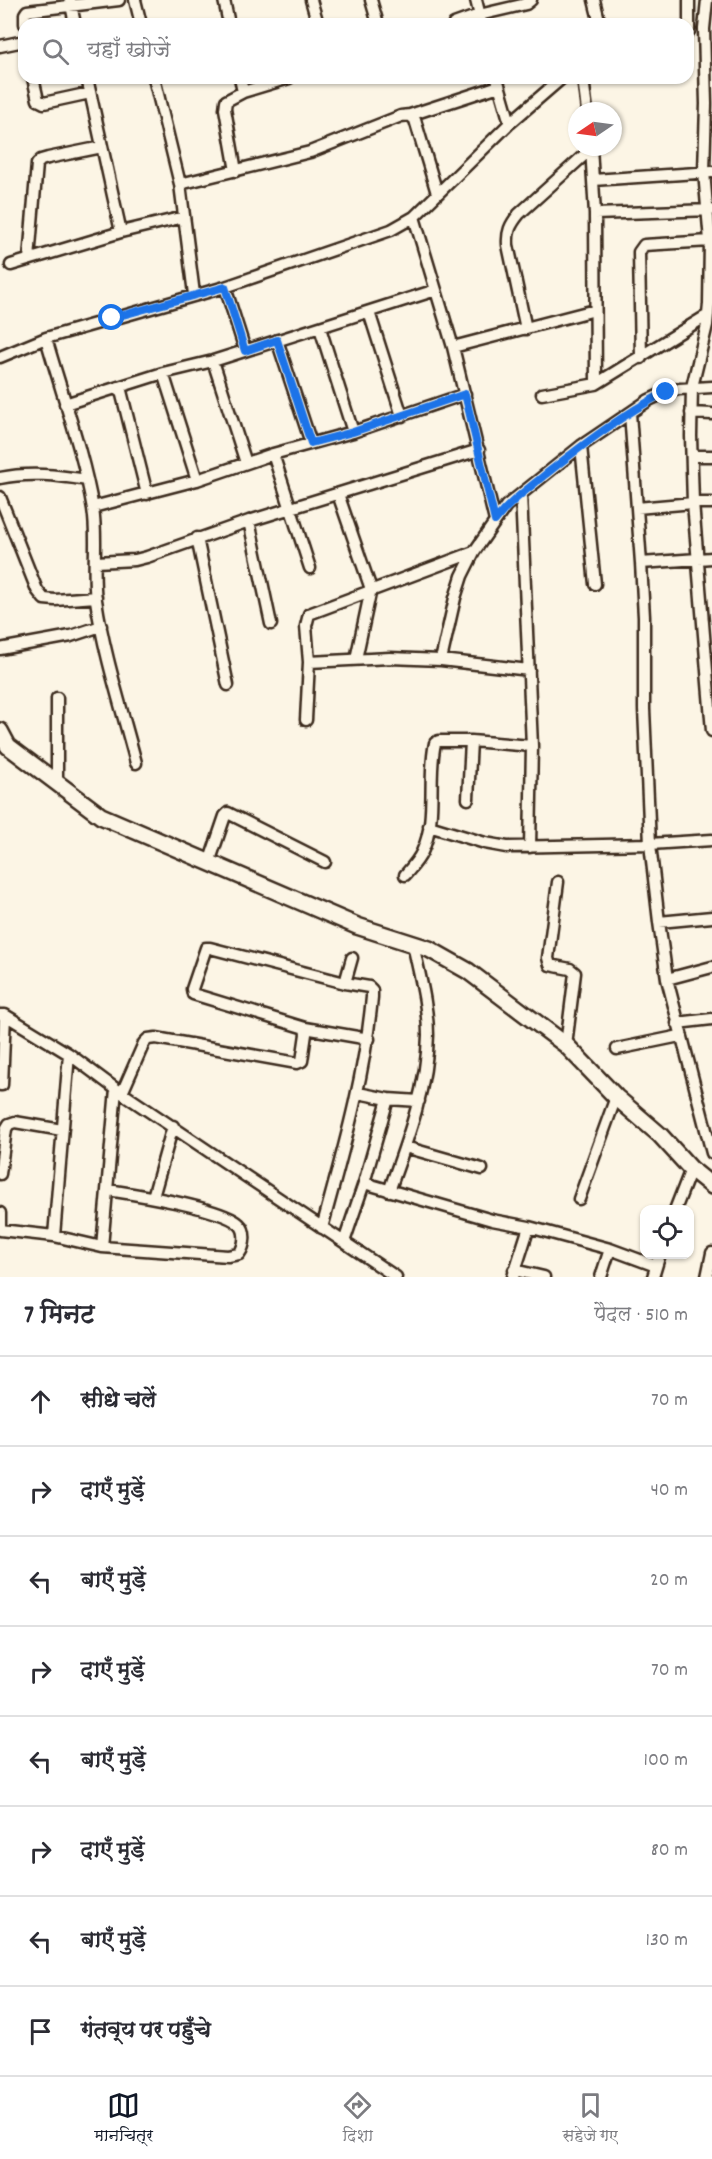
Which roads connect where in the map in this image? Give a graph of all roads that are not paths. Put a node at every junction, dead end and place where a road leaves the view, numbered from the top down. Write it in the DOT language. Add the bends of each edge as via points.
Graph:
graph roads {
  1 [pos="119,0"];
  2 [pos="135,0"];
  3 [pos="224,0"];
  4 [pos="311,0"];
  5 [pos="371,0"];
  6 [pos="476,0"];
  7 [pos="531,0"];
  8 [pos="594,0"];
  9 [pos="689,0"];
  10 [pos="708,0"];
  11 [pos="71,3"];
  12 [pos="712,16"];
  13 [pos="25,18"];
  14 [pos="74,18"];
  15 [pos="140,18"];
  16 [pos="228,18"];
  17 [pos="316,18"];
  18 [pos="376,18"];
  19 [pos="480,18"];
  20 [pos="486,18"];
  21 [pos="598,18"];
  22 [pos="688,18"];
  23 [pos="704,28"];
  24 [pos="694,30"];
  25 [pos="18,42"];
  26 [pos="0,46"];
  27 [pos="34,84"];
  28 [pos="88,84"];
  29 [pos="155,84"];
  30 [pos="241,84"];
  31 [pos="269,84"];
  32 [pos="493,84"];
  33 [pos="499,84"];
  34 [pos="555,84"];
  35 [pos="584,84"];
  36 [pos="243,92"];
  37 [pos="90,93"];
  38 [pos="586,102"];
  39 [pos="709,104"];
  40 [pos="410,115"];
  41 [pos="510,123"];
  42 [pos="102,147"];
  43 [pos="583,156"];
  44 [pos="592,156"];
  45 [pos="236,171"];
  46 [pos="708,172"];
  47 [pos="593,180"];
  48 [pos="180,184"];
  49 [pos="437,193"];
  50 [pos="709,210"];
  51 [pos="595,214"];
  52 [pos="184,217"];
  53 [pos="414,217"];
  54 [pos="121,232"];
  55 [pos="710,241"];
  56 [pos="29,259"];
  57 [pos="10,265"];
  58 [pos="225,287"];
  59 [pos="436,290"];
  60 [pos="194,294"];
  61 [pos="595,310"];
  62 [pos="369,312"];
  63 [pos="709,322"];
  64 [pos="320,328"];
  65 [pos="526,329"];
  66 [pos="46,338"];
  67 [pos="277,340"];
  68 [pos="453,347"];
  69 [pos="245,351"];
  70 [pos="0,357"];
  71 [pos="641,358"];
  72 [pos="213,361"];
  73 [pos="163,373"];
  74 [pos="596,384"];
  75 [pos="120,387"];
  76 [pos="692,387"];
  77 [pos="712,387"];
  78 [pos="465,394"];
  79 [pos="542,394"];
  80 [pos="64,404"];
  81 [pos="630,413"];
  82 [pos="691,413"];
  83 [pos="712,414"];
  84 [pos="402,416"];
  85 [pos="353,432"];
  86 [pos="311,443"];
  87 [pos="581,446"];
  88 [pos="479,450"];
  89 [pos="273,454"];
  90 [pos="692,456"];
  91 [pos="712,456"];
  92 [pos="246,463"];
  93 [pos="0,473"];
  94 [pos="22,473"];
  95 [pos="0,478"];
  96 [pos="87,480"];
  97 [pos="197,480"];
  98 [pos="147,494"];
  99 [pos="338,494"];
  100 [pos="521,494"];
  101 [pos="0,497"];
  102 [pos="693,502"];
  103 [pos="712,503"];
  104 [pos="93,507"];
  105 [pos="290,508"];
  106 [pos="637,508"];
  107 [pos="249,521"];
  108 [pos="495,521"];
  109 [pos="197,538"];
  110 [pos="474,552"];
  111 [pos="712,558"];
  112 [pos="697,559"];
  113 [pos="96,562"];
  114 [pos="641,563"];
  115 [pos="310,568"];
  116 [pos="595,584"];
  117 [pos="371,589"];
  118 [pos="707,594"];
  119 [pos="96,597"];
  120 [pos="271,624"];
  121 [pos="101,626"];
  122 [pos="0,649"];
  123 [pos="356,659"];
  124 [pos="441,660"];
  125 [pos="309,662"];
  126 [pos="529,670"];
  127 [pos="228,685"];
  128 [pos="57,698"];
  129 [pos="306,720"];
  130 [pos="712,722"];
  131 [pos="0,731"];
  132 [pos="712,731"];
  133 [pos="471,741"];
  134 [pos="4,746"];
  135 [pos="532,746"];
  136 [pos="136,763"];
  137 [pos="57,783"];
  138 [pos="468,799"];
  139 [pos="429,826"];
  140 [pos="712,840"];
  141 [pos="650,844"];
  142 [pos="530,847"];
  143 [pos="325,862"];
  144 [pos="209,863"];
  145 [pos="405,875"];
  146 [pos="558,882"];
  147 [pos="712,917"];
  148 [pos="658,922"];
  149 [pos="413,944"];
  150 [pos="352,957"];
  151 [pos="712,967"];
  152 [pos="667,979"];
  153 [pos="345,984"];
  154 [pos="3,1015"];
  155 [pos="712,1019"];
  156 [pos="678,1023"];
  157 [pos="304,1028"];
  158 [pos="680,1036"];
  159 [pos="369,1039"];
  160 [pos="566,1045"];
  161 [pos="617,1049"];
  162 [pos="69,1054"];
  163 [pos="0,1086"];
  164 [pos="119,1091"];
  165 [pos="358,1093"];
  166 [pos="616,1097"];
  167 [pos="388,1099"];
  168 [pos="419,1101"];
  169 [pos="173,1126"];
  170 [pos="62,1130"];
  171 [pos="405,1147"];
  172 [pos="712,1153"];
  173 [pos="482,1169"];
  174 [pos="691,1169"];
  175 [pos="0,1174"];
  176 [pos="364,1183"];
  177 [pos="712,1186"];
  178 [pos="108,1191"];
  179 [pos="389,1191"];
  180 [pos="153,1197"];
  181 [pos="579,1199"];
  182 [pos="677,1205"];
  183 [pos="0,1213"];
  184 [pos="529,1227"];
  185 [pos="322,1228"];
  186 [pos="0,1230"];
  187 [pos="54,1236"];
  188 [pos="344,1242"];
  189 [pos="102,1247"];
  190 [pos="610,1249"];
  191 [pos="712,1254"];
  192 [pos="655,1272"];
  193 [pos="514,1274"];
  194 [pos="396,1277"];
  195 [pos="544,1277"];
  196 [pos="601,1277"];
  197 [pos="707,1277"];
  1 -- 11 [label="street"];
  2 -- 15 [label="street"];
  3 -- 16 [label="street"];
  4 -- 17 [label="street"];
  5 -- 18 [label="street"];
  6 -- 19 [label="street"];
  7 -- 20 [label="street"];
  8 -- 21 [label="street"];
  9 -- 22 [label="street"];
  10 -- 23 [label="street"];
  11 -- 13 [label="street" via="27,11"];
  11 -- 14 [label="street"];
  12 -- 23 [label="street"];
  23 -- 24 [label="street"];
  23 -- 39 [label="street"];
  25 -- 26 [label="street"];
  27 -- 37 [label="street" via="38,100 44,103"];
  28 -- 37 [label="street"];
  29 -- 48 [label="street"];
  30 -- 36 [label="street"];
  31 -- 36 [label="street"];
  32 -- 40 [label="street"];
  33 -- 41 [label="street"];
  34 -- 41 [label="street"];
  35 -- 38 [label="street"];
  36 -- 45 [label="street" via="225,105"];
  37 -- 42 [label="street"];
  39 -- 46 [label="street"];
  40 -- 45 [label="street" via="310,152"];
  40 -- 49 [label="street" via="415,120"];
  41 -- 49 [label="street"];
  42 -- 54 [label="street"];
  42 -- 56 [label="street" via="48,158 37,164"];
  43 -- 65 [label="street" via="511,224 507,235"];
  44 -- 47 [label="street"];
  45 -- 48 [label="street"];
  46 -- 47 [label="street"];
  46 -- 50 [label="street"];
  47 -- 51 [label="street"];
  48 -- 52 [label="street"];
  49 -- 53 [label="street"];
  50 -- 51 [label="street"];
  50 -- 55 [label="street"];
  51 -- 61 [label="street"];
  52 -- 54 [label="street"];
  52 -- 60 [label="street"];
  53 -- 58 [label="street" via="371,238"];
  53 -- 59 [label="street"];
  54 -- 56 [label="street"];
  55 -- 63 [label="street"];
  55 -- 71 [label="street" via="644,245 639,252"];
  56 -- 57 [label="street"];
  58 -- 60 [label="street"];
  58 -- 69 [label="street"];
  59 -- 62 [label="street"];
  59 -- 68 [label="street"];
  60 -- 66 [label="street"];
  61 -- 65 [label="street"];
  61 -- 74 [label="street"];
  62 -- 64 [label="street"];
  62 -- 84 [label="street"];
  63 -- 71 [label="street"];
  63 -- 76 [label="street"];
  64 -- 67 [label="street"];
  64 -- 85 [label="street"];
  65 -- 68 [label="street"];
  66 -- 70 [label="street"];
  66 -- 80 [label="street"];
  67 -- 69 [label="street"];
  67 -- 86 [label="street"];
  68 -- 78 [label="street"];
  69 -- 72 [label="street"];
  71 -- 74 [label="street"];
  72 -- 73 [label="street"];
  72 -- 92 [label="street"];
  73 -- 75 [label="street"];
  73 -- 97 [label="street"];
  74 -- 79 [label="street"];
  75 -- 80 [label="street"];
  75 -- 98 [label="street"];
  76 -- 77 [label="street"];
  76 -- 81 [label="street" via="666,392"];
  76 -- 82 [label="street"];
  78 -- 84 [label="street"];
  78 -- 88 [label="street"];
  80 -- 96 [label="street"];
  81 -- 87 [label="street"];
  81 -- 106 [label="street"];
  82 -- 83 [label="street"];
  82 -- 90 [label="street"];
  84 -- 85 [label="street"];
  85 -- 86 [label="street"];
  86 -- 89 [label="street"];
  87 -- 100 [label="street"];
  87 -- 116 [label="street"];
  88 -- 99 [label="street"];
  88 -- 108 [label="street"];
  89 -- 92 [label="street"];
  89 -- 105 [label="street"];
  90 -- 91 [label="street"];
  90 -- 102 [label="street"];
  92 -- 97 [label="street"];
  93 -- 94 [label="street"];
  94 -- 95 [label="street"];
  94 -- 96 [label="street"];
  96 -- 104 [label="street"];
  97 -- 98 [label="street"];
  98 -- 104 [label="street"];
  99 -- 105 [label="street"];
  99 -- 117 [label="street"];
  100 -- 108 [label="street"];
  100 -- 126 [label="street"];
  101 -- 119 [label="street" via="44,599"];
  102 -- 103 [label="street"];
  102 -- 106 [label="street"];
  102 -- 112 [label="street"];
  104 -- 113 [label="street"];
  105 -- 107 [label="street"];
  105 -- 115 [label="street"];
  106 -- 114 [label="street"];
  107 -- 109 [label="street"];
  107 -- 120 [label="street"];
  108 -- 110 [label="street"];
  109 -- 113 [label="street" via="135,560"];
  109 -- 127 [label="street"];
  110 -- 117 [label="street"];
  110 -- 124 [label="street" via="455,598"];
  111 -- 112 [label="street"];
  112 -- 114 [label="street"];
  112 -- 118 [label="street"];
  113 -- 119 [label="street"];
  114 -- 141 [label="street"];
  117 -- 123 [label="street"];
  117 -- 125 [label="street" via="309,614"];
  118 -- 130 [label="street"];
  119 -- 121 [label="street"];
  121 -- 122 [label="street" via="71,636"];
  121 -- 136 [label="street"];
  123 -- 124 [label="street"];
  123 -- 125 [label="street"];
  124 -- 126 [label="street"];
  125 -- 129 [label="street"];
  126 -- 135 [label="street"];
  128 -- 137 [label="street"];
  130 -- 132 [label="street"];
  131 -- 134 [label="street"];
  133 -- 135 [label="street"];
  133 -- 138 [label="street"];
  133 -- 139 [label="street" via="435,743"];
  134 -- 137 [label="street"];
  135 -- 142 [label="street"];
  137 -- 144 [label="street" via="101,816"];
  139 -- 142 [label="street" via="495,845"];
  139 -- 145 [label="street" via="422,854"];
  140 -- 141 [label="street"];
  141 -- 142 [label="street"];
  141 -- 148 [label="street"];
  143 -- 144 [label="street" via="228,813"];
  144 -- 149 [label="street" via="357,926"];
  146 -- 160 [label="street" via="548,958 550,965 574,973"];
  147 -- 148 [label="street"];
  148 -- 152 [label="street"];
  149 -- 160 [label="street" via="468,971"];
  149 -- 168 [label="street" via="428,1033"];
  150 -- 153 [label="street"];
  151 -- 152 [label="street"];
  152 -- 156 [label="street"];
  153 -- 157 [label="street" via="204,949 193,994"];
  153 -- 159 [label="street" via="372,990"];
  154 -- 162 [label="street"];
  154 -- 163 [label="street"];
  155 -- 156 [label="street"];
  156 -- 158 [label="street"];
  157 -- 159 [label="street"];
  157 -- 164 [label="street" via="304,1058 297,1064 148,1039"];
  158 -- 161 [label="street"];
  158 -- 172 [label="street"];
  159 -- 165 [label="street"];
  160 -- 166 [label="street"];
  162 -- 164 [label="street"];
  162 -- 170 [label="street"];
  164 -- 169 [label="street"];
  164 -- 178 [label="street"];
  165 -- 167 [label="street"];
  165 -- 185 [label="street"];
  166 -- 174 [label="street" via="660,1135"];
  166 -- 181 [label="street"];
  167 -- 168 [label="street"];
  167 -- 176 [label="street"];
  168 -- 171 [label="street"];
  169 -- 180 [label="street"];
  169 -- 185 [label="street"];
  170 -- 175 [label="street" via="9,1124"];
  170 -- 187 [label="street"];
  171 -- 173 [label="street"];
  171 -- 179 [label="street"];
  174 -- 177 [label="street"];
  174 -- 182 [label="street"];
  176 -- 179 [label="street"];
  176 -- 188 [label="street"];
  178 -- 180 [label="street"];
  178 -- 189 [label="street"];
  179 -- 184 [label="street"];
  180 -- 189 [label="street" via="230,1217 244,1230 242,1250 228,1256"];
  183 -- 186 [label="street"];
  184 -- 190 [label="street"];
  184 -- 193 [label="street"];
  185 -- 188 [label="street"];
  186 -- 187 [label="street"];
  187 -- 189 [label="street"];
  188 -- 194 [label="street"];
  190 -- 192 [label="street"];
  190 -- 196 [label="street"];
  191 -- 197 [label="street"];
  193 -- 195 [label="street"];
}
